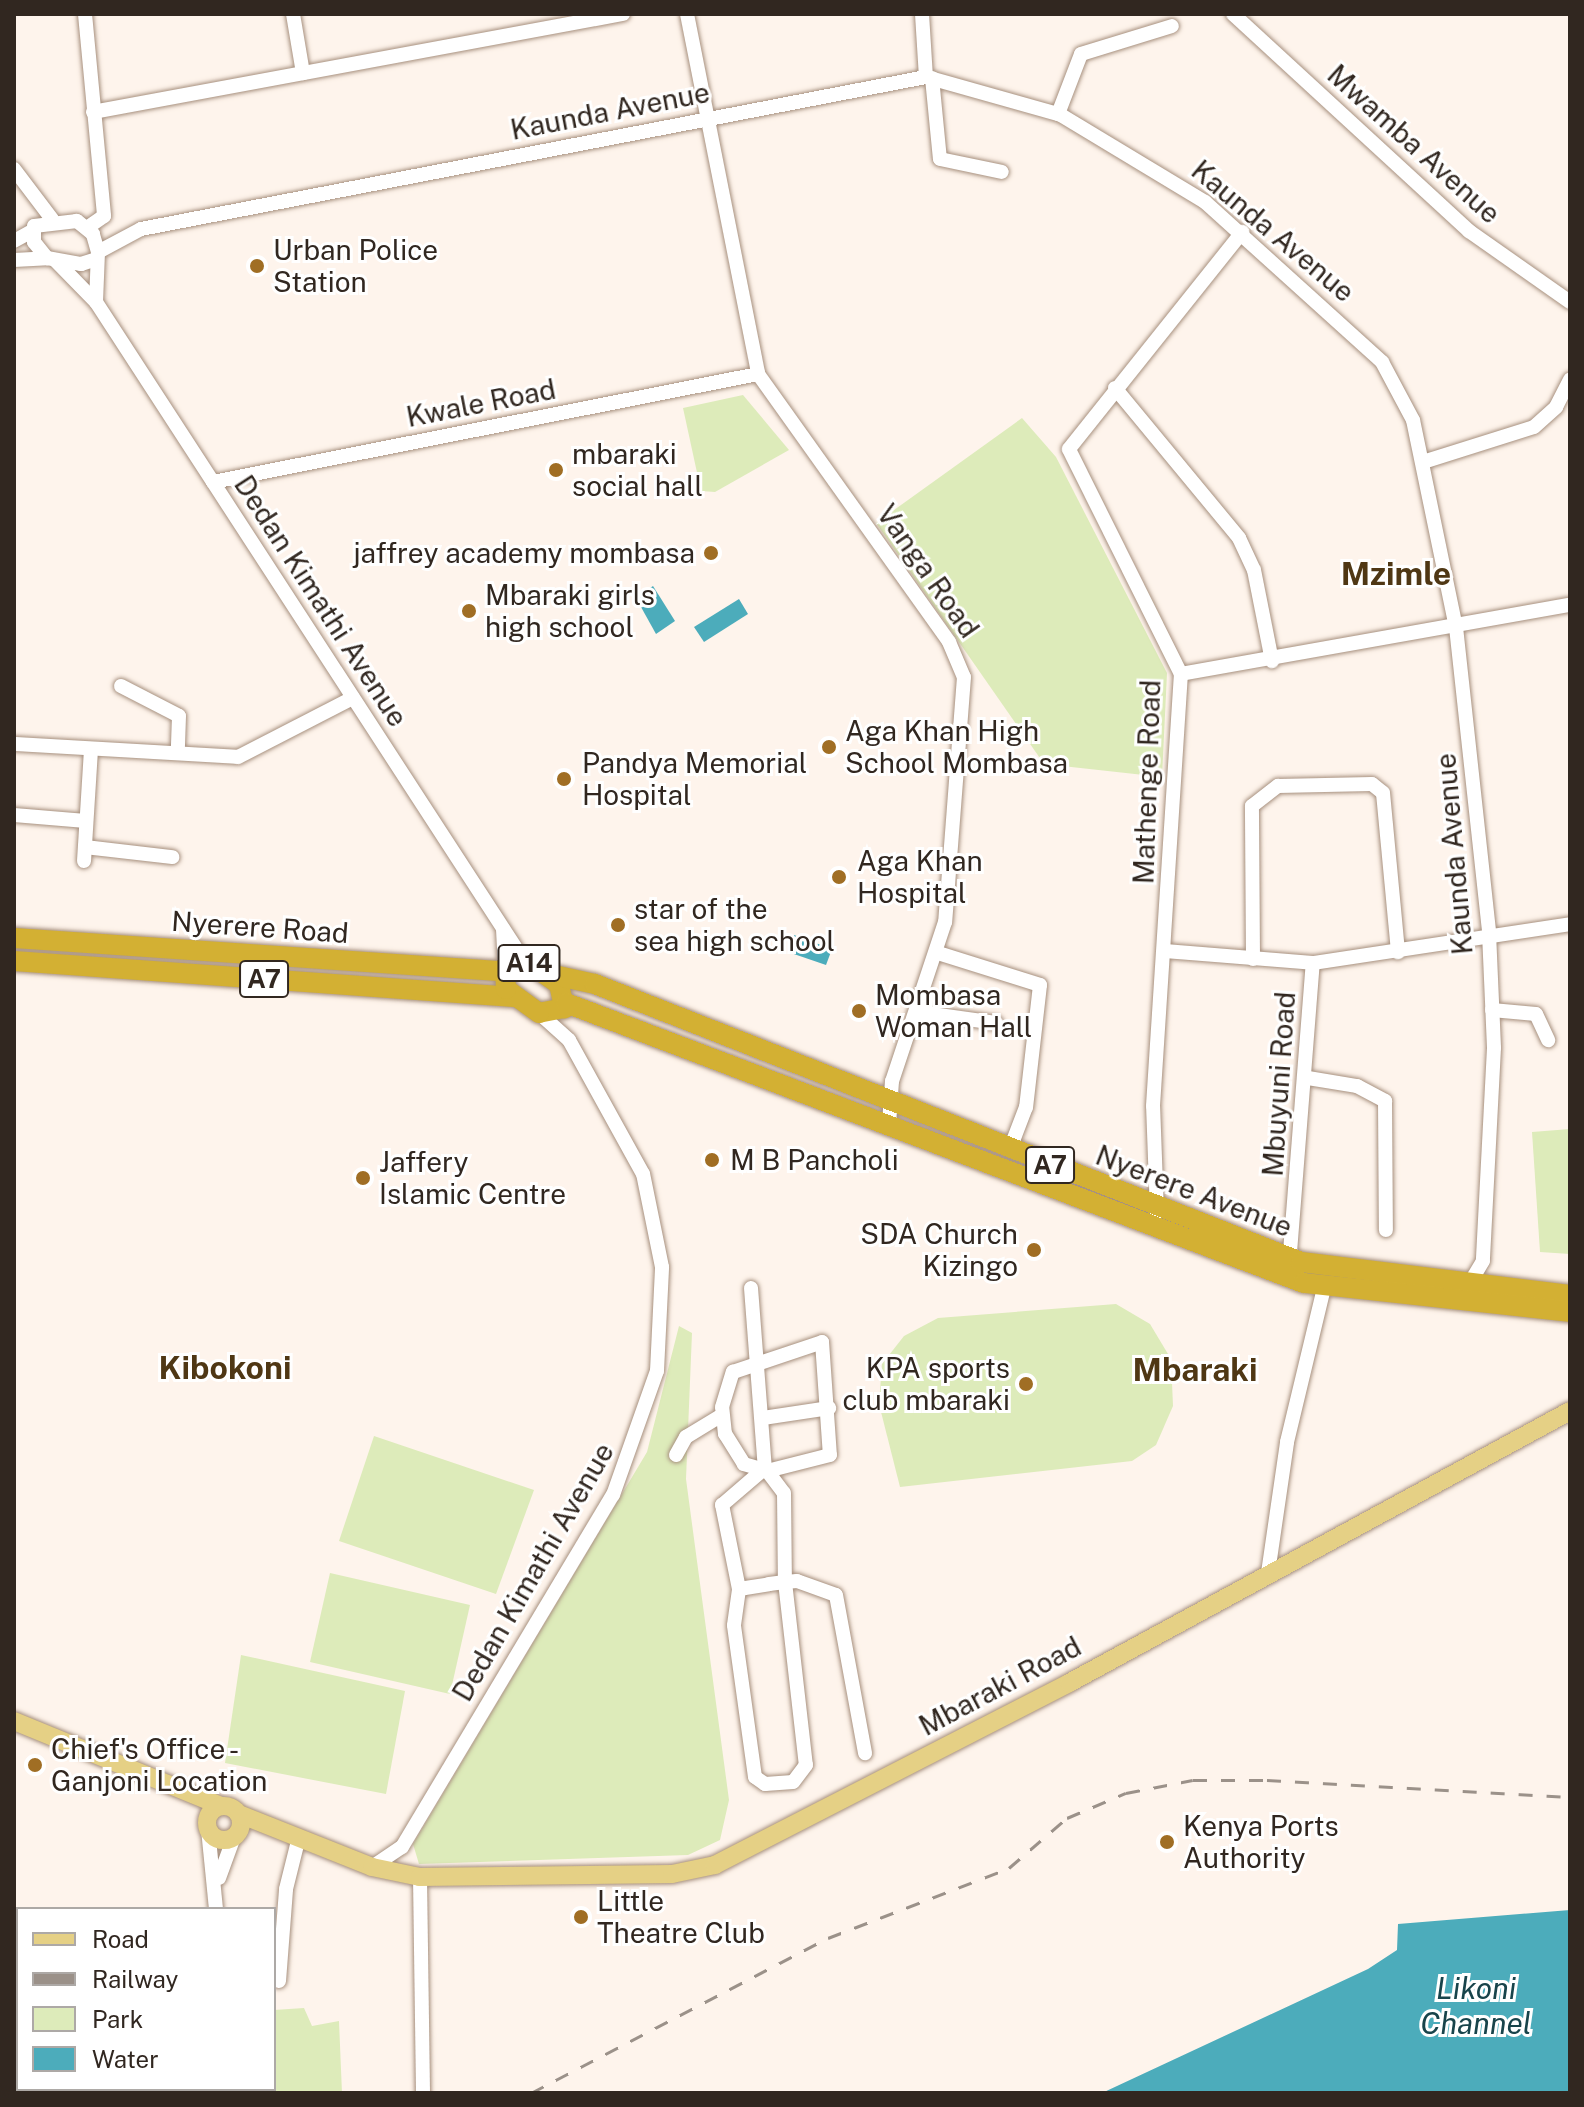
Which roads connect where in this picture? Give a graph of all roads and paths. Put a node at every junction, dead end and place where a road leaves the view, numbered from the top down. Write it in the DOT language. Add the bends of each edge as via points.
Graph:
graph roads {
  1 [pos="85,14"];
  2 [pos="293,14"];
  3 [pos="623,14"];
  4 [pos="687,14"];
  5 [pos="922,14"];
  6 [pos="1233,14"];
  7 [pos="1172,26"];
  8 [pos="303,73"];
  9 [pos="929,78"];
  10 [pos="93,112"];
  11 [pos="1058,114"];
  12 [pos="708,119"];
  13 [pos="14,169"];
  14 [pos="1002,172"];
  15 [pos="24,185"];
  16 [pos="52,219"];
  17 [pos="85,227"];
  18 [pos="33,228"];
  19 [pos="141,229"];
  20 [pos="1242,232"];
  21 [pos="14,241"];
  22 [pos="97,255"];
  23 [pos="14,260"];
  24 [pos="52,260"];
  25 [pos="96,302"];
  26 [pos="1570,302"];
  27 [pos="758,374"];
  28 [pos="1570,379"];
  29 [pos="1115,388"];
  30 [pos="1423,462"];
  31 [pos="213,482"];
  32 [pos="1570,605"];
  33 [pos="1456,627"];
  34 [pos="1272,661"];
  35 [pos="1181,674"];
  36 [pos="121,686"];
  37 [pos="353,698"];
  38 [pos="14,744"];
  39 [pos="91,750"];
  40 [pos="178,752"];
  41 [pos="14,815"];
  42 [pos="86,821"];
  43 [pos="172,857"];
  44 [pos="1570,924"];
  45 [pos="1489,933"];
  46 [pos="14,938"];
  47 [pos="1165,951"];
  48 [pos="1398,952"];
  49 [pos="938,953"];
  50 [pos="269,955"];
  51 [pos="297,957"];
  52 [pos="1253,959"];
  53 [pos="14,961"];
  54 [pos="1313,963"];
  55 [pos="511,967"];
  56 [pos="545,973"];
  57 [pos="266,979"];
  58 [pos="294,981"];
  59 [pos="514,997"];
  60 [pos="565,1006"];
  61 [pos="1492,1010"];
  62 [pos="917,1012"];
  63 [pos="539,1013"];
  64 [pos="996,1023"];
  65 [pos="702,1027"];
  66 [pos="569,1040"];
  67 [pos="1548,1040"];
  68 [pos="696,1049"];
  69 [pos="829,1077"];
  70 [pos="1308,1078"];
  71 [pos="892,1081"];
  72 [pos="872,1095"];
  73 [pos="821,1098"];
  74 [pos="863,1114"];
  75 [pos="891,1114"];
  76 [pos="1010,1149"];
  77 [pos="958,1156"];
  78 [pos="1131,1198"];
  79 [pos="1157,1208"];
  80 [pos="1158,1229"];
  81 [pos="1386,1230"];
  82 [pos="1483,1261"];
  83 [pos="1288,1268"];
  84 [pos="1348,1282"];
  85 [pos="751,1288"];
  86 [pos="1324,1288"];
  87 [pos="1467,1293"];
  88 [pos="1570,1295"];
  89 [pos="1494,1296"];
  90 [pos="1570,1312"];
  91 [pos="760,1362"];
  92 [pos="829,1408"];
  93 [pos="1570,1411"];
  94 [pos="722,1415"];
  95 [pos="763,1418"];
  96 [pos="676,1455"];
  97 [pos="766,1469"];
  98 [pos="1268,1573"];
  99 [pos="785,1582"];
  100 [pos="739,1589"];
  101 [pos="14,1721"];
  102 [pos="865,1753"];
  103 [pos="179,1791"];
  104 [pos="221,1806"];
  105 [pos="208,1824"];
  106 [pos="237,1828"];
  107 [pos="293,1835"];
  108 [pos="402,1847"];
  109 [pos="372,1867"];
  110 [pos="416,1876"];
  111 [pos="218,1878"];
  112 [pos="216,1907"];
  113 [pos="279,1981"];
  114 [pos="423,2093"];
  1 -- 10 [label="street"];
  2 -- 8 [label="street"];
  3 -- 8 [label="street"];
  4 -- 12 [label="street, Vanga Road"];
  5 -- 9 [label="street"];
  6 -- 26 [label="street, Mwamba Avenue" via="1460,223"];
  7 -- 11 [label="street" via="1081,54"];
  8 -- 10 [label="street"];
  9 -- 11 [label="street, Kaunda Avenue"];
  9 -- 12 [label="street, Kaunda Avenue"];
  9 -- 14 [label="street" via="940,159"];
  10 -- 17 [label="street" via="103,199"];
  11 -- 20 [label="street, Kaunda Avenue" via="1177,181"];
  12 -- 19 [label="street, Kaunda Avenue"];
  12 -- 27 [label="street, Vanga Road"];
  13 -- 15 [label="street"];
  15 -- 16 [label="street"];
  15 -- 18 [label="street"];
  16 -- 17 [label="street"];
  16 -- 18 [label="street"];
  17 -- 19 [label="street"];
  17 -- 22 [label="street"];
  18 -- 21 [label="street"];
  18 -- 24 [label="street, Dedan Kimathi Avenue"];
  19 -- 22 [label="street"];
  20 -- 29 [label="street, Mathenge Road"];
  20 -- 30 [label="street, Kaunda Avenue" via="1382,362 1405,395"];
  22 -- 24 [label="street"];
  22 -- 25 [label="street"];
  23 -- 24 [label="street"];
  24 -- 25 [label="street, Dedan Kimathi Avenue"];
  25 -- 31 [label="street, Dedan Kimathi Avenue"];
  27 -- 31 [label="street, Kwale Road"];
  27 -- 49 [label="street, Vanga Road" via="949,642 964,677"];
  28 -- 30 [label="street" via="1534,427"];
  29 -- 34 [label="street" via="1239,538 1254,570"];
  29 -- 35 [label="street, Mathenge Road" via="1074,436 1073,467"];
  30 -- 33 [label="street, Kaunda Avenue"];
  31 -- 37 [label="street, Dedan Kimathi Avenue"];
  32 -- 33 [label="street"];
  33 -- 34 [label="street"];
  33 -- 45 [label="street, Kaunda Avenue"];
  34 -- 35 [label="street"];
  35 -- 47 [label="street, Mathenge Road"];
  36 -- 40 [label="street" via="179,716"];
  37 -- 40 [label="street" via="252,753"];
  37 -- 55 [label="street, Dedan Kimathi Avenue" via="503,929"];
  38 -- 39 [label="street"];
  39 -- 40 [label="street"];
  39 -- 42 [label="street"];
  41 -- 42 [label="street"];
  42 -- 43 [label="street" via="84,854"];
  44 -- 45 [label="street, Mbuyuni Road"];
  45 -- 48 [label="street, Mbuyuni Road"];
  45 -- 61 [label="street, Kaunda Avenue"];
  46 -- 50 [label="highway, Nyerere Road / A7"];
  47 -- 52 [label="street"];
  47 -- 79 [label="street, Mathenge Road" via="1153,1106"];
  48 -- 52 [label="street" via="1383,793 1372,784 1278,786 1257,796 1251,812"];
  48 -- 54 [label="street, Mbuyuni Road"];
  49 -- 62 [label="street, Vanga Road"];
  49 -- 76 [label="street" via="1040,985 1026,1107"];
  50 -- 51 [label="highway, Nyerere Road / A7"];
  50 -- 57 [label="highway"];
  51 -- 55 [label="highway, Nyerere Road / A7"];
  51 -- 58 [label="highway"];
  52 -- 54 [label="street"];
  53 -- 57 [label="highway, Nyerere Road / A7"];
  54 -- 70 [label="street, Mbuyuni Road"];
  55 -- 56 [label="highway, A14"];
  55 -- 59 [label="highway, A14"];
  56 -- 60 [label="highway, A14"];
  56 -- 65 [label="highway, Nyerere Avenue / A7" via="595,984"];
  57 -- 58 [label="highway, Nyerere Road / A7"];
  58 -- 59 [label="highway, Nyerere Road / A7"];
  59 -- 63 [label="highway, A14"];
  60 -- 63 [label="highway, A14"];
  60 -- 66 [label="street"];
  60 -- 68 [label="highway, Nyerere Avenue / A7"];
  61 -- 67 [label="street" via="1536,1014"];
  61 -- 82 [label="street, Kaunda Avenue"];
  62 -- 64 [label="street"];
  62 -- 71 [label="street, Vanga Road"];
  63 -- 66 [label="street"];
  65 -- 68 [label="highway"];
  65 -- 69 [label="highway, Nyerere Avenue / A7"];
  66 -- 108 [label="street, Dedan Kimathi Avenue" via="631,1143 654,1209 663,1304 653,1394 613,1495"];
  68 -- 73 [label="highway, Nyerere Avenue / A7"];
  69 -- 72 [label="highway, Nyerere Avenue / A7"];
  69 -- 73 [label="highway"];
  70 -- 81 [label="street" via="1357,1086 1385,1101"];
  70 -- 83 [label="street, Mbuyuni Road"];
  71 -- 72 [label="street"];
  71 -- 75 [label="street, Vanga Road"];
  72 -- 74 [label="street"];
  72 -- 75 [label="highway, Nyerere Avenue / A7"];
  73 -- 74 [label="highway, Nyerere Avenue / A7"];
  74 -- 75 [label="highway, Nyerere Avenue / A7"];
  75 -- 76 [label="highway, Nyerere Avenue / A7"];
  75 -- 77 [label="highway, Nyerere Avenue / A7"];
  76 -- 78 [label="highway, Nyerere Avenue / A7"];
  77 -- 78 [label="highway"];
  77 -- 80 [label="highway, Nyerere Avenue / A7"];
  78 -- 79 [label="highway, Nyerere Avenue / A7"];
  79 -- 80 [label="street, Mathenge Road"];
  79 -- 83 [label="highway, Nyerere Avenue / A7"];
  80 -- 83 [label="highway, Nyerere Avenue / A7"];
  82 -- 87 [label="street"];
  82 -- 89 [label="street, Kaunda Avenue"];
  83 -- 84 [label="highway, Nyerere Avenue / A7"];
  83 -- 86 [label="highway, Nyerere Avenue / A7"];
  84 -- 86 [label="highway, Nyerere Avenue / A7"];
  84 -- 87 [label="highway, Nyerere Avenue / A7"];
  85 -- 91 [label="street"];
  86 -- 98 [label="street" via="1287,1442"];
  87 -- 89 [label="highway, Nyerere Avenue / A7"];
  88 -- 89 [label="highway, Nyerere Avenue / A7"];
  89 -- 90 [label="highway, Nyerere Avenue / A7"];
  91 -- 92 [label="street" via="822,1342"];
  91 -- 94 [label="street" via="733,1372"];
  91 -- 95 [label="street"];
  92 -- 95 [label="street"];
  92 -- 97 [label="street" via="827,1459"];
  93 -- 98 [label="main road, Mbaraki Road"];
  94 -- 96 [label="street" via="686,1437"];
  94 -- 97 [label="street" via="730,1448 744,1464"];
  95 -- 97 [label="street"];
  97 -- 99 [label="street" via="784,1493"];
  97 -- 100 [label="street" via="722,1505"];
  98 -- 110 [label="main road, Mbaraki Road" via="715,1865 672,1874"];
  99 -- 100 [label="street"];
  99 -- 100 [label="street" via="806,1765 793,1782 765,1784 755,1777 734,1625"];
  99 -- 102 [label="street" via="829,1589 841,1604"];
  101 -- 103 [label="main road"];
  103 -- 104 [label="main road"];
  103 -- 105 [label="main road"];
  104 -- 105 [label="main road"];
  104 -- 106 [label="main road"];
  105 -- 106 [label="main road" via="219,1839"];
  105 -- 111 [label="street"];
  106 -- 107 [label="main road"];
  106 -- 111 [label="street"];
  107 -- 109 [label="main road, Mbaraki Road"];
  107 -- 113 [label="street"];
  108 -- 109 [label="street, Dedan Kimathi Avenue"];
  108 -- 110 [label="street"];
  109 -- 110 [label="main road, Mbaraki Road"];
  110 -- 114 [label="street"];
  111 -- 112 [label="street"];
}
